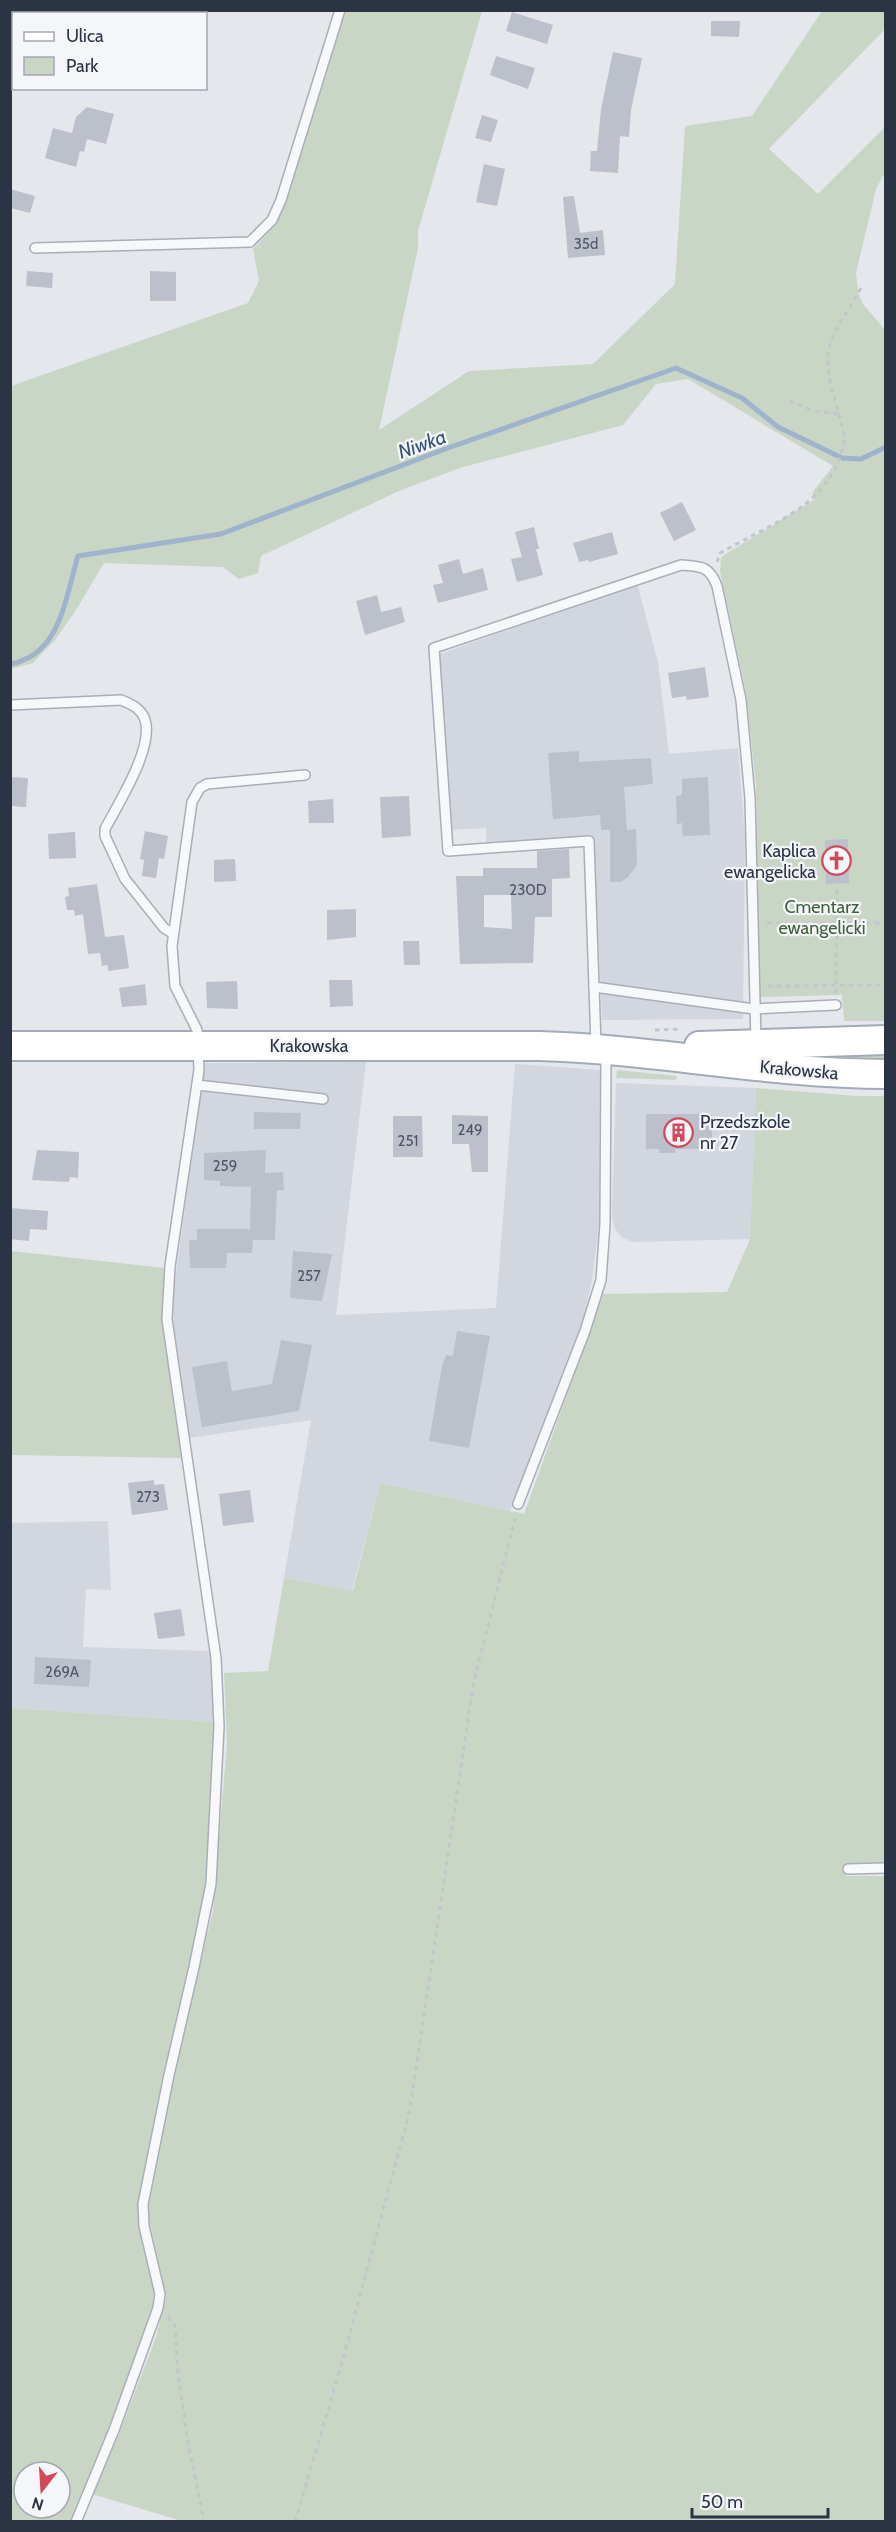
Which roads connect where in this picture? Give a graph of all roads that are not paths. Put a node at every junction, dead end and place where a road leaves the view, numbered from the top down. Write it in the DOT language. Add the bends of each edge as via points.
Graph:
graph roads {
  1 [pos="340,10"];
  2 [pos="35,248"];
  3 [pos="10,705"];
  4 [pos="305,776"];
  5 [pos="172,933"];
  6 [pos="594,987"];
  7 [pos="836,1005"];
  8 [pos="754,1009"];
  9 [pos="885,1040"];
  10 [pos="756,1044"];
  11 [pos="10,1046"];
  12 [pos="199,1047"];
  13 [pos="601,1048"];
  14 [pos="885,1074"];
  15 [pos="197,1085"];
  16 [pos="323,1099"];
  17 [pos="518,1504"];
  18 [pos="885,1868"];
  19 [pos="848,1869"];
  20 [pos="76,2522"];
  1 -- 2 [label="lane" via="281,200 272,220 250,242"];
  3 -- 5 [label="lane" via="121,700 140,711 145,720 144,748 105,836 125,879"];
  4 -- 5 [label="lane" via="207,784 200,788 192,802"];
  5 -- 12 [label="lane" via="175,986 197,1030"];
  6 -- 8 [label="lane"];
  6 -- 8 [label="lane" via="589,841 448,851 434,648 681,565 702,567 712,573 717,586 741,700 750,798"];
  6 -- 13 [label="lane"];
  7 -- 8 [label="lane"];
  8 -- 10 [label="lane"];
  9 -- 10 [label="main road, Krakowska"];
  10 -- 13 [label="main road, Krakowska"];
  11 -- 12 [label="main road, Krakowska"];
  12 -- 13 [label="main road, Krakowska"];
  12 -- 15 [label="lane"];
  13 -- 14 [label="main road, Krakowska" via="812,1072"];
  13 -- 17 [label="lane" via="605,1224 602,1280"];
  15 -- 16 [label="lane"];
  15 -- 20 [label="lane" via="170,1266 167,1319 216,1658 219,1726 211,1884 143,2204 144,2226 160,2294 158,2308"];
  18 -- 19 [label="lane"];
}
